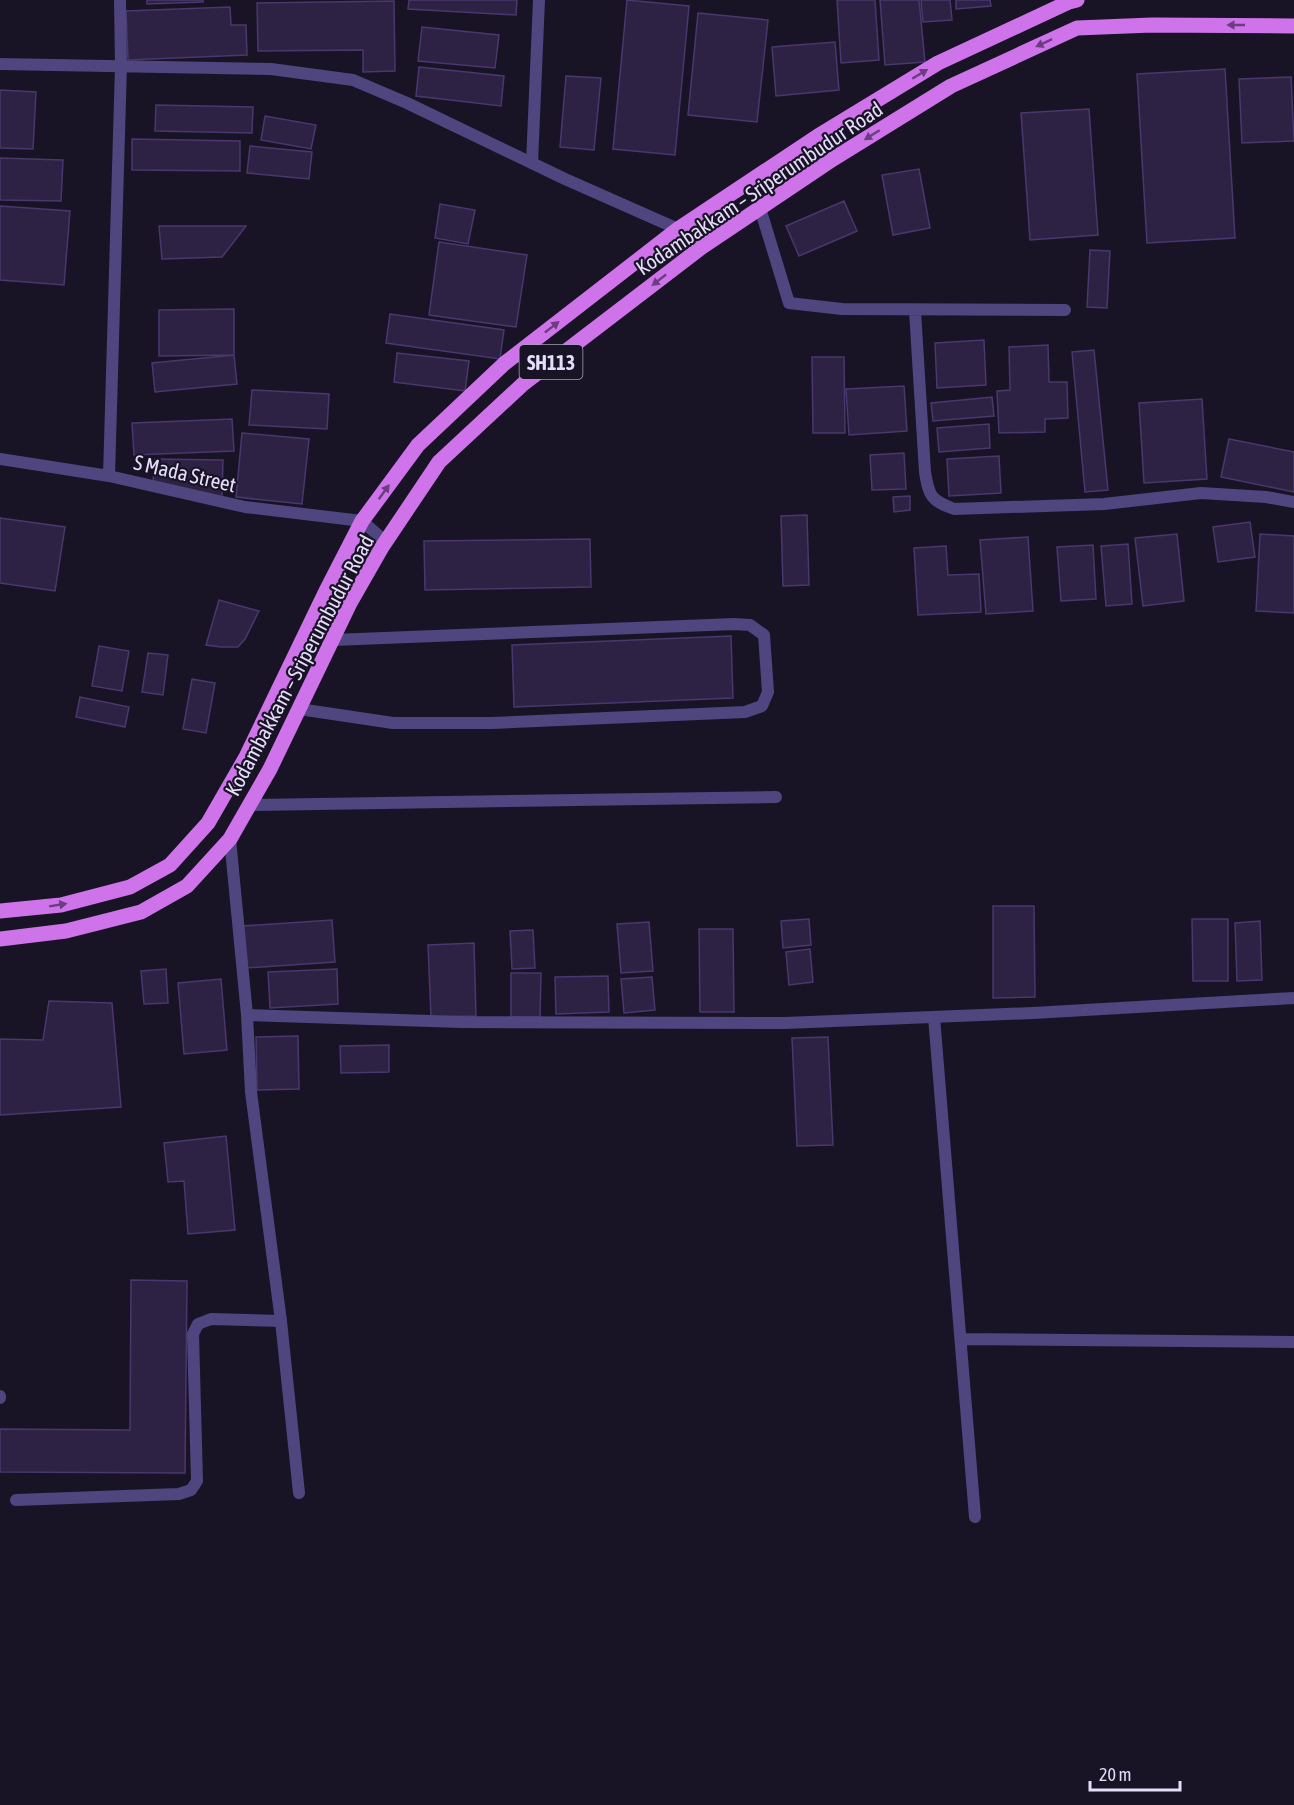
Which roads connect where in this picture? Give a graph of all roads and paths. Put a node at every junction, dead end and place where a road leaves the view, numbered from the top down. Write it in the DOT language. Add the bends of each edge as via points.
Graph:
graph roads {
  1 [pos="120,0"];
  2 [pos="539,0"];
  3 [pos="1077,0"];
  4 [pos="1294,26"];
  5 [pos="0,64"];
  6 [pos="121,66"];
  7 [pos="532,163"];
  8 [pos="760,208"];
  9 [pos="678,229"];
  10 [pos="702,247"];
  11 [pos="1065,310"];
  12 [pos="915,311"];
  13 [pos="0,459"];
  14 [pos="109,476"];
  15 [pos="1294,502"];
  16 [pos="362,521"];
  17 [pos="386,542"];
  18 [pos="333,640"];
  19 [pos="299,709"];
  20 [pos="776,797"];
  21 [pos="250,805"];
  22 [pos="230,839"];
  23 [pos="0,912"];
  24 [pos="0,939"];
  25 [pos="1294,998"];
  26 [pos="247,1015"];
  27 [pos="934,1017"];
  28 [pos="281,1321"];
  29 [pos="961,1339"];
  30 [pos="1294,1342"];
  31 [pos="299,1493"];
  32 [pos="16,1500"];
  33 [pos="975,1517"];
  1 -- 6 [label="street"];
  2 -- 7 [label="street"];
  9 -- 3 [label="main road, Kodambakkam – Sriperumbudur Road / SH113, one-way" via="818,136 938,63"];
  4 -- 8 [label="main road, Kodambakkam – Sriperumbudur Road / SH113, one-way" via="1077,28 951,87"];
  5 -- 6 [label="street"];
  6 -- 7 [label="street" via="271,69 352,80"];
  6 -- 14 [label="street"];
  7 -- 9 [label="street"];
  8 -- 10 [label="main road, Kodambakkam – Sriperumbudur Road / SH113"];
  8 -- 12 [label="street" via="789,303"];
  9 -- 10 [label="street"];
  16 -- 9 [label="main road, Kodambakkam – Sriperumbudur Road / SH113, one-way" via="418,445 505,363"];
  10 -- 17 [label="main road, Kodambakkam – Sriperumbudur Road / SH113, one-way" via="523,384 439,462"];
  11 -- 12 [label="street"];
  12 -- 15 [label="street" via="925,472 935,502 954,509 1092,504 1201,493"];
  13 -- 14 [label="street, S Mada Street"];
  14 -- 16 [label="street, S Mada Street" via="245,507"];
  16 -- 17 [label="street"];
  23 -- 16 [label="main road, Kodambakkam – Sriperumbudur Road / SH113, one-way" via="61,905 130,887 178,856 208,823 246,757"];
  17 -- 18 [label="main road, Kodambakkam – Sriperumbudur Road / SH113"];
  18 -- 19 [label="main road, Kodambakkam – Sriperumbudur Road / SH113"];
  18 -- 19 [label="street" via="750,625 764,635 768,692 762,706 745,712 492,723 393,723"];
  19 -- 21 [label="main road, Kodambakkam – Sriperumbudur Road / SH113"];
  20 -- 21 [label="street"];
  21 -- 22 [label="main road, Kodambakkam – Sriperumbudur Road / SH113"];
  22 -- 24 [label="main road, Kodambakkam – Sriperumbudur Road / SH113" via="188,886 141,912 66,931"];
  22 -- 26 [label="street"];
  25 -- 27 [label="street"];
  26 -- 27 [label="street" via="461,1022 785,1023"];
  26 -- 28 [label="street" via="251,1092"];
  27 -- 29 [label="street"];
  28 -- 31 [label="street"];
  28 -- 32 [label="street" via="211,1319 198,1324 193,1334 196,1481 190,1490 179,1494"];
  29 -- 30 [label="street"];
  29 -- 33 [label="street"];
}
